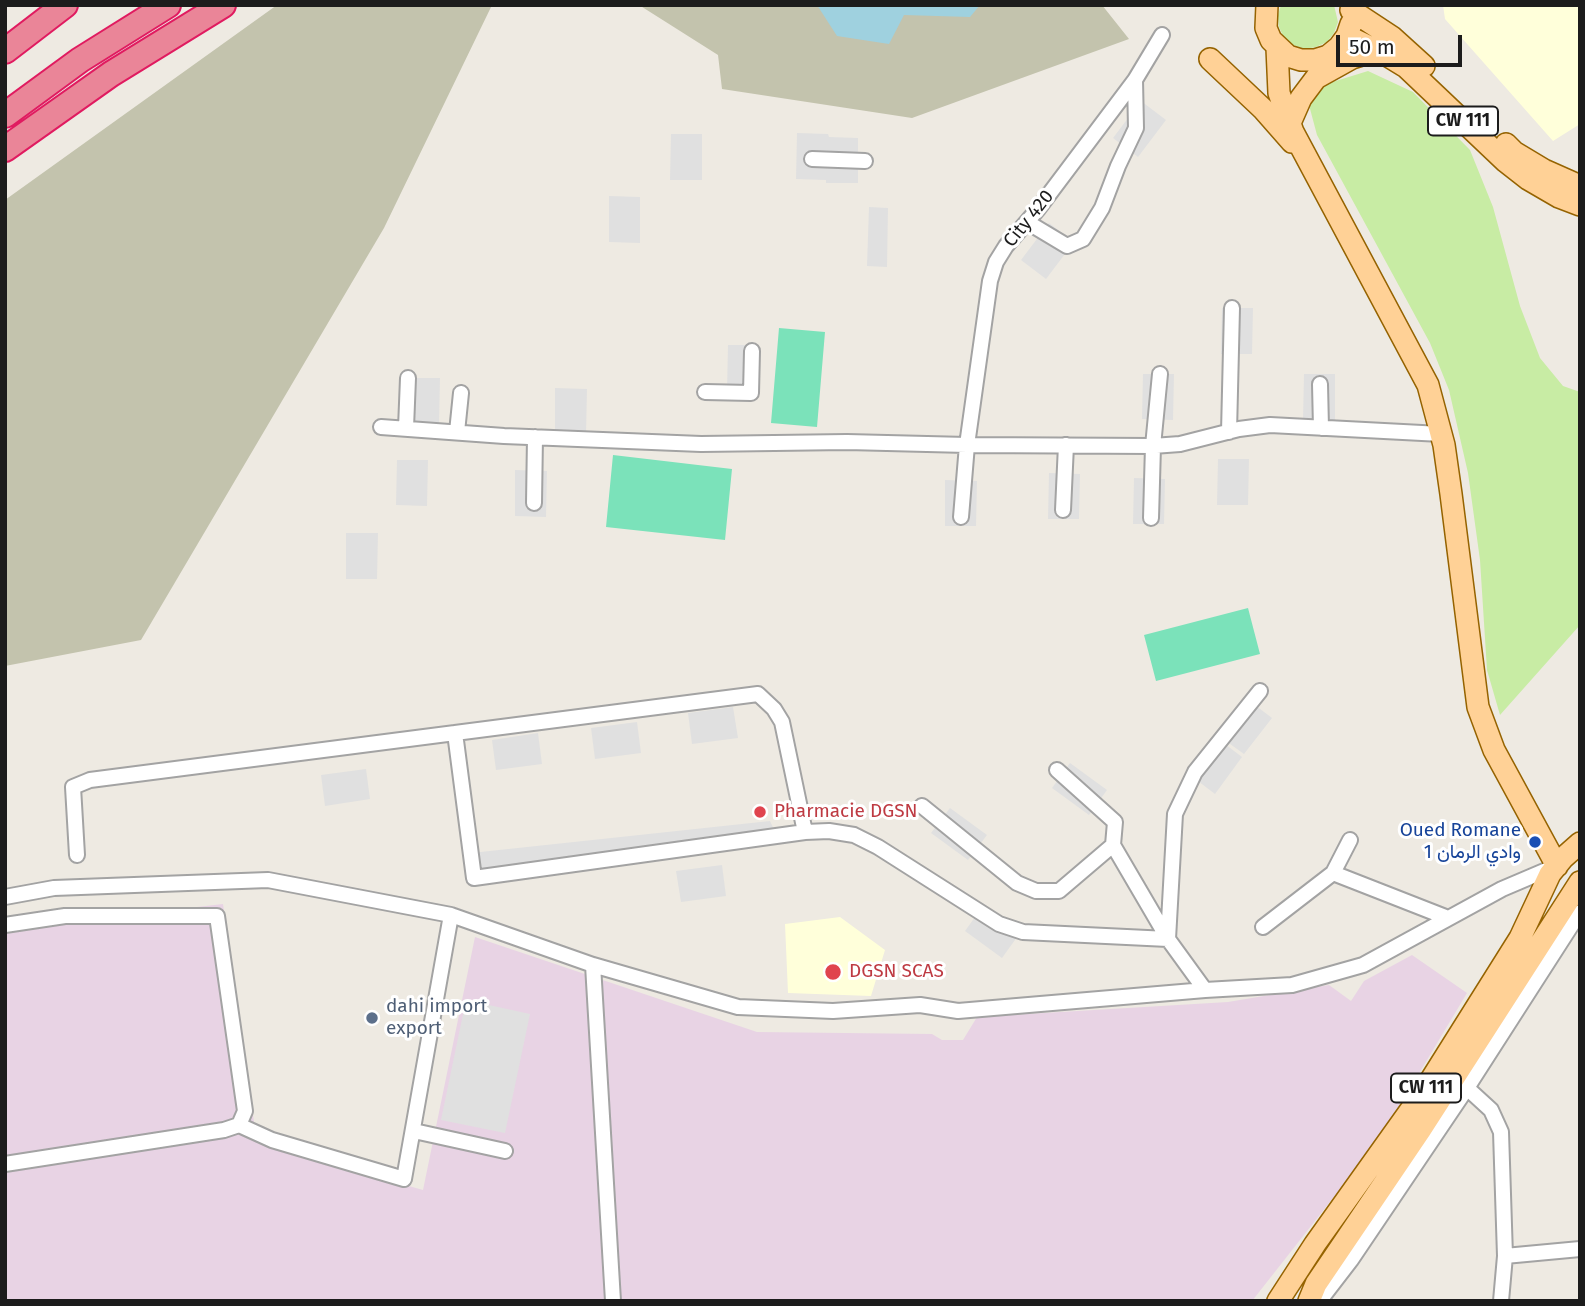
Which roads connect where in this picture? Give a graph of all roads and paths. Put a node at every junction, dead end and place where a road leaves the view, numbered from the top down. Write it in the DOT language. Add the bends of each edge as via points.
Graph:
graph roads {
  1 [pos="65,5"];
  2 [pos="168,5"];
  3 [pos="223,5"];
  4 [pos="1248,5"];
  5 [pos="1267,5"];
  6 [pos="1350,8"];
  7 [pos="1266,28"];
  8 [pos="1162,34"];
  9 [pos="1347,36"];
  10 [pos="1277,48"];
  11 [pos="5,51"];
  12 [pos="1385,54"];
  13 [pos="1210,59"];
  14 [pos="1135,80"];
  15 [pos="5,115"];
  16 [pos="1290,123"];
  17 [pos="5,149"];
  18 [pos="812,159"];
  19 [pos="864,161"];
  20 [pos="1310,166"];
  21 [pos="1580,186"];
  22 [pos="1580,205"];
  23 [pos="1027,222"];
  24 [pos="1233,308"];
  25 [pos="752,351"];
  26 [pos="1160,374"];
  27 [pos="408,378"];
  28 [pos="1320,384"];
  29 [pos="705,392"];
  30 [pos="461,393"];
  31 [pos="380,427"];
  32 [pos="406,428"];
  33 [pos="1321,428"];
  34 [pos="457,432"];
  35 [pos="1229,432"];
  36 [pos="1441,434"];
  37 [pos="535,437"];
  38 [pos="967,445"];
  39 [pos="1066,445"];
  40 [pos="1153,446"];
  41 [pos="534,503"];
  42 [pos="1063,510"];
  43 [pos="961,517"];
  44 [pos="1151,518"];
  45 [pos="1260,691"];
  46 [pos="455,733"];
  47 [pos="1057,770"];
  48 [pos="922,806"];
  49 [pos="805,832"];
  50 [pos="1350,840"];
  51 [pos="1580,843"];
  52 [pos="1113,845"];
  53 [pos="77,855"];
  54 [pos="1557,866"];
  55 [pos="1333,873"];
  56 [pos="1580,882"];
  57 [pos="5,897"];
  58 [pos="1580,912"];
  59 [pos="451,915"];
  60 [pos="1448,918"];
  61 [pos="5,925"];
  62 [pos="1263,927"];
  63 [pos="1168,939"];
  64 [pos="593,965"];
  65 [pos="1205,990"];
  66 [pos="1467,1088"];
  67 [pos="239,1125"];
  68 [pos="414,1131"];
  69 [pos="505,1151"];
  70 [pos="5,1164"];
  71 [pos="1580,1249"];
  72 [pos="1505,1256"];
  73 [pos="613,1301"];
  74 [pos="1278,1301"];
  75 [pos="1311,1301"];
  76 [pos="1502,1301"];
  1 -- 11 [label="highway"];
  2 -- 15 [label="highway" via="80,60"];
  3 -- 17 [label="highway" via="111,74"];
  4 -- 7 [label="main road"];
  5 -- 7 [label="main road"];
  6 -- 9 [label="main road"];
  6 -- 21 [label="main road" via="1392,37 1514,152"];
  7 -- 10 [label="main road"];
  8 -- 14 [label="street, City 420"];
  9 -- 10 [label="main road" via="1339,47 1315,60 1288,56"];
  9 -- 12 [label="main road, CW 111"];
  10 -- 16 [label="main road" via="1279,93"];
  12 -- 16 [label="main road" via="1352,58 1316,78"];
  12 -- 22 [label="main road, CW 111" via="1406,67 1528,179"];
  13 -- 20 [label="main road" via="1263,109"];
  14 -- 23 [label="street, City 420"];
  14 -- 23 [label="street" via="1136,128 1102,208 1083,239 1067,246"];
  16 -- 20 [label="main road"];
  18 -- 19 [label="street"];
  20 -- 36 [label="main road" via="1428,385"];
  23 -- 38 [label="street, City 420" via="1006,246 990,281"];
  24 -- 35 [label="street"];
  25 -- 29 [label="street" via="751,393"];
  26 -- 40 [label="street"];
  27 -- 32 [label="street"];
  28 -- 33 [label="street"];
  30 -- 34 [label="street"];
  31 -- 32 [label="street"];
  32 -- 34 [label="street"];
  33 -- 35 [label="street" via="1257,426"];
  33 -- 36 [label="street"];
  34 -- 37 [label="street"];
  35 -- 40 [label="street"];
  36 -- 54 [label="main road" via="1478,707 1494,750"];
  37 -- 38 [label="street" via="701,444"];
  37 -- 41 [label="street"];
  38 -- 39 [label="street"];
  38 -- 43 [label="street, City 420"];
  39 -- 40 [label="street"];
  39 -- 42 [label="street"];
  40 -- 44 [label="street"];
  45 -- 63 [label="street" via="1195,772 1175,814"];
  46 -- 49 [label="street" via="758,694 782,722"];
  46 -- 49 [label="street" via="474,878"];
  46 -- 53 [label="street" via="90,780 73,787"];
  47 -- 52 [label="street" via="1115,822"];
  48 -- 52 [label="street" via="1017,883 1036,891 1059,891"];
  49 -- 63 [label="street" via="854,835 999,924 1023,932"];
  50 -- 55 [label="street"];
  51 -- 54 [label="main road, CW 111"];
  52 -- 63 [label="street"];
  54 -- 60 [label="street"];
  54 -- 74 [label="main road, CW 111" via="1520,938 1422,1094"];
  55 -- 60 [label="street"];
  55 -- 62 [label="street"];
  56 -- 75 [label="main road" via="1316,1284"];
  57 -- 59 [label="street" via="54,888 268,880"];
  58 -- 66 [label="street"];
  59 -- 64 [label="street"];
  59 -- 68 [label="street"];
  60 -- 65 [label="street" via="1363,965 1292,985"];
  61 -- 67 [label="street" via="65,916 217,916 245,1111"];
  63 -- 65 [label="street"];
  64 -- 65 [label="street" via="738,1007 833,1011 920,1005 958,1011"];
  64 -- 73 [label="street"];
  66 -- 72 [label="street" via="1491,1110 1501,1132"];
  66 -- 75 [label="street" via="1350,1260 1321,1299"];
  67 -- 68 [label="street" via="272,1140 404,1179"];
  67 -- 70 [label="street"];
  68 -- 69 [label="street"];
  71 -- 72 [label="street"];
  72 -- 76 [label="street"];
}
